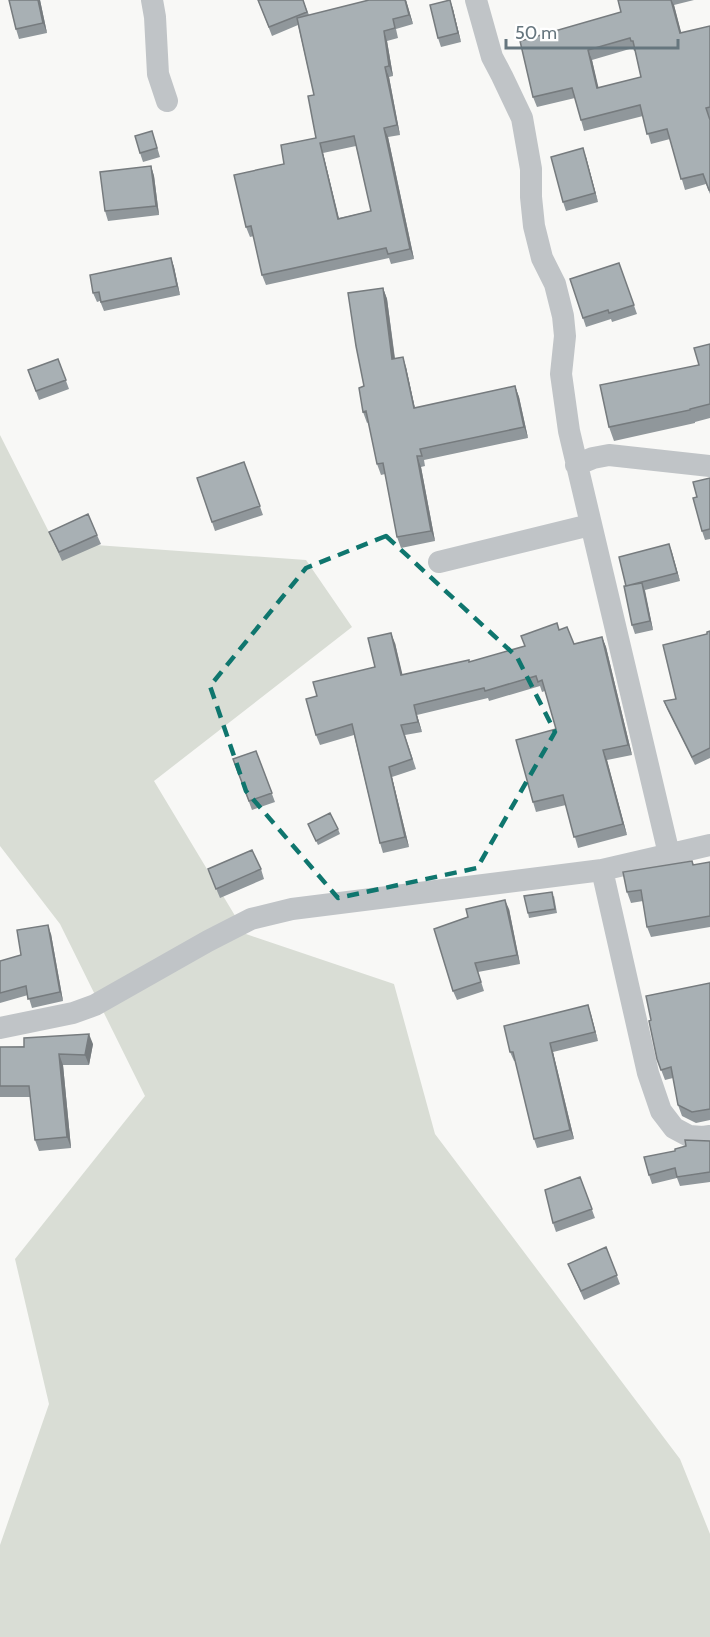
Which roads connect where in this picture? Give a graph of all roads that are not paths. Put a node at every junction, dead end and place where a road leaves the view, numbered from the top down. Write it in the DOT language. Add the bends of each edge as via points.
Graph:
graph roads {
  1 [pos="152,0"];
  2 [pos="476,0"];
  3 [pos="167,101"];
  4 [pos="576,465"];
  5 [pos="710,466"];
  6 [pos="590,525"];
  7 [pos="439,562"];
  8 [pos="710,845"];
  9 [pos="669,854"];
  10 [pos="602,870"];
  11 [pos="0,1028"];
  12 [pos="710,1136"];
  1 -- 3 [label="street" via="158,74"];
  2 -- 4 [label="street" via="492,57 522,118 531,169 534,226 563,316 561,374"];
  4 -- 5 [label="street" via="609,455"];
  4 -- 6 [label="street"];
  6 -- 7 [label="street"];
  6 -- 9 [label="street"];
  8 -- 9 [label="street"];
  9 -- 10 [label="street"];
  10 -- 11 [label="street" via="292,909 251,919 95,1005"];
  10 -- 12 [label="street" via="648,1073 661,1111 674,1128 689,1136"];
}
